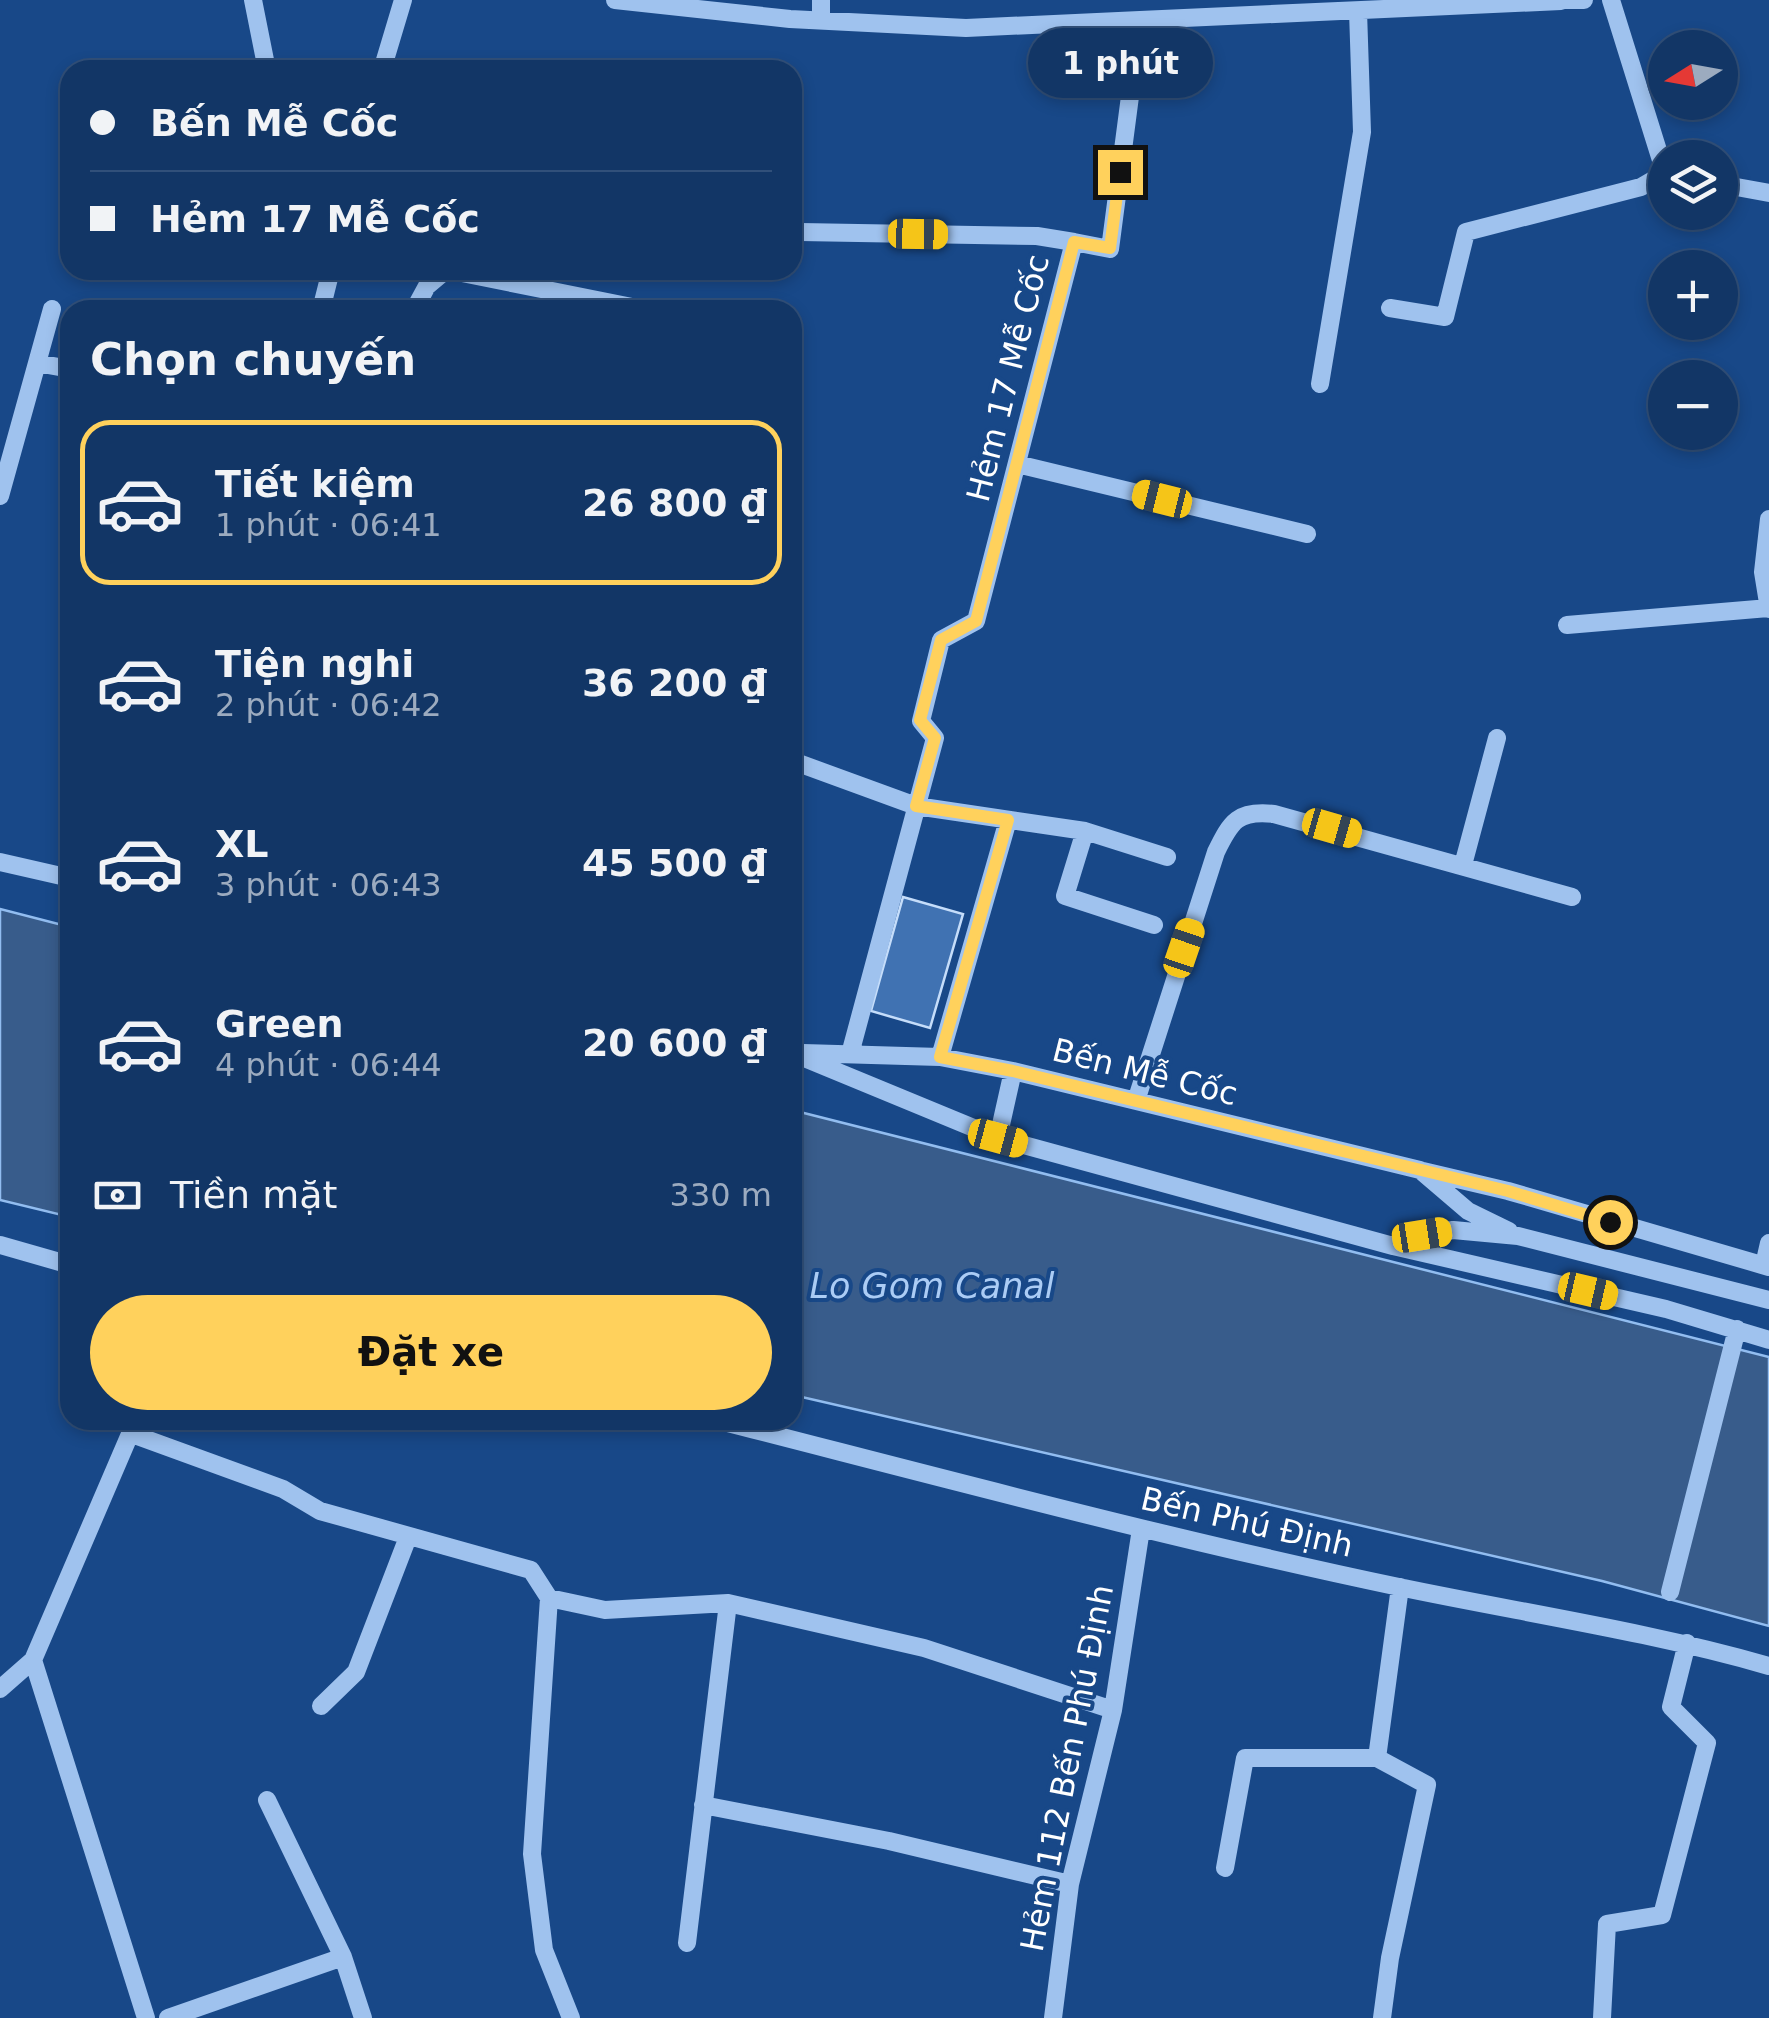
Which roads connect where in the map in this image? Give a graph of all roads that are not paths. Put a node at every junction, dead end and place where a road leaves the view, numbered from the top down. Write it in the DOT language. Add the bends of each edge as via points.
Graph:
graph roads {
  1 [pos="253,0"];
  2 [pos="403,0"];
  3 [pos="615,0"];
  4 [pos="821,0"];
  5 [pos="1584,0"];
  6 [pos="1611,0"];
  7 [pos="1561,1"];
  8 [pos="732,6"];
  9 [pos="1358,10"];
  10 [pos="821,20"];
  11 [pos="1140,20"];
  12 [pos="265,60"];
  13 [pos="385,60"];
  14 [pos="1655,140"];
  15 [pos="1648,184"];
  16 [pos="1738,187"];
  17 [pos="1769,193"];
  18 [pos="802,232"];
  19 [pos="1074,242"];
  20 [pos="434,280"];
  21 [pos="496,280"];
  22 [pos="419,300"];
  23 [pos="597,300"];
  24 [pos="1390,308"];
  25 [pos="52,309"];
  26 [pos="37,363"];
  27 [pos="60,367"];
  28 [pos="1320,384"];
  29 [pos="1017,464"];
  30 [pos="0,496"];
  31 [pos="1769,519"];
  32 [pos="1307,534"];
  33 [pos="1769,609"];
  34 [pos="1567,626"];
  35 [pos="1497,738"];
  36 [pos="802,764"];
  37 [pos="916,806"];
  38 [pos="1008,820"];
  39 [pos="1085,831"];
  40 [pos="1167,857"];
  41 [pos="0,862"];
  42 [pos="1463,865"];
  43 [pos="60,876"];
  44 [pos="1572,896"];
  45 [pos="1154,926"];
  46 [pos="802,1053"];
  47 [pos="850,1054"];
  48 [pos="802,1057"];
  49 [pos="940,1057"];
  50 [pos="1013,1071"];
  51 [pos="1136,1101"];
  52 [pos="998,1138"];
  53 [pos="1420,1170"];
  54 [pos="1518,1236"];
  55 [pos="1769,1243"];
  56 [pos="0,1245"];
  57 [pos="1393,1246"];
  58 [pos="60,1262"];
  59 [pos="1766,1266"];
  60 [pos="1769,1300"];
  61 [pos="1735,1335"];
  62 [pos="1769,1340"];
  63 [pos="133,1430"];
  64 [pos="141,1430"];
  65 [pos="755,1430"];
  66 [pos="1141,1529"];
  67 [pos="408,1537"];
  68 [pos="1400,1588"];
  69 [pos="1670,1592"];
  70 [pos="549,1598"];
  71 [pos="728,1603"];
  72 [pos="1687,1643"];
  73 [pos="33,1660"];
  74 [pos="1769,1666"];
  75 [pos="0,1689"];
  76 [pos="321,1706"];
  77 [pos="1113,1710"];
  78 [pos="1377,1758"];
  79 [pos="267,1800"];
  80 [pos="703,1805"];
  81 [pos="1225,1868"];
  82 [pos="1070,1884"];
  83 [pos="687,1943"];
  84 [pos="342,1957"];
  85 [pos="146,2018"];
  86 [pos="168,2018"];
  87 [pos="363,2018"];
  88 [pos="571,2018"];
  89 [pos="1053,2018"];
  90 [pos="1382,2018"];
  91 [pos="1602,2018"];
  1 -- 12 [label="street"];
  2 -- 13 [label="street"];
  3 -- 8 [label="street"];
  4 -- 10 [label="street"];
  5 -- 7 [label="street"];
  6 -- 14 [label="street"];
  7 -- 9 [label="street"];
  8 -- 10 [label="street"];
  9 -- 11 [label="street"];
  9 -- 28 [label="street" via="1362,132"];
  10 -- 11 [label="street" via="966,28"];
  11 -- 19 [label="street, Hẻm 17 Mễ Cốc" via="1110,248"];
  15 -- 24 [label="street" via="1466,232 1445,316"];
  16 -- 17 [label="street"];
  18 -- 19 [label="street"];
  19 -- 29 [label="street, Hẻm 17 Mễ Cốc"];
  20 -- 22 [label="street"];
  21 -- 23 [label="street"];
  25 -- 26 [label="street"];
  26 -- 27 [label="street"];
  26 -- 30 [label="street"];
  29 -- 32 [label="street"];
  29 -- 37 [label="street, Hẻm 17 Mễ Cốc" via="976,621 941,640 920,720 935,738"];
  31 -- 33 [label="street" via="1763,572"];
  33 -- 34 [label="street"];
  35 -- 42 [label="street"];
  36 -- 37 [label="street"];
  37 -- 38 [label="street"];
  37 -- 47 [label="street, Hẻm 17 Mễ Cốc"];
  38 -- 39 [label="street"];
  38 -- 49 [label="street"];
  39 -- 40 [label="street"];
  39 -- 45 [label="street" via="1065,896"];
  41 -- 43 [label="street"];
  42 -- 44 [label="street"];
  42 -- 51 [label="street" via="1274,814 1238,818 1216,852"];
  46 -- 47 [label="street, Bến Mễ Cốc"];
  47 -- 49 [label="street, Bến Mễ Cốc"];
  48 -- 52 [label="street, Bến Mễ Cốc"];
  49 -- 50 [label="street, Bến Mễ Cốc"];
  50 -- 51 [label="street, Bến Mễ Cốc"];
  50 -- 52 [label="street"];
  51 -- 53 [label="street, Bến Mễ Cốc"];
  52 -- 57 [label="street, Bến Mễ Cốc"];
  53 -- 54 [label="street, Bến Mễ Cốc" via="1468,1211"];
  53 -- 59 [label="street, Bến Mễ Cốc"];
  54 -- 57 [label="street" via="1454,1230"];
  54 -- 60 [label="street"];
  55 -- 59 [label="street"];
  56 -- 58 [label="street"];
  57 -- 61 [label="street, Bến Mễ Cốc" via="1666,1309"];
  61 -- 62 [label="street, Bến Mễ Cốc"];
  61 -- 69 [label="street"];
  63 -- 73 [label="street"];
  64 -- 67 [label="street" via="320,1511"];
  65 -- 66 [label="street, Bến Phú Định"];
  66 -- 68 [label="street, Bến Phú Định"];
  66 -- 77 [label="street, Hẻm 112 Bến Phú Định"];
  67 -- 70 [label="street" via="531,1570"];
  67 -- 76 [label="street" via="356,1672"];
  68 -- 72 [label="street, Bến Phú Định"];
  68 -- 78 [label="street"];
  70 -- 71 [label="street" via="605,1610"];
  70 -- 88 [label="street" via="532,1854 544,1950"];
  71 -- 77 [label="street" via="924,1648"];
  71 -- 80 [label="street"];
  72 -- 74 [label="street, Bến Phú Định"];
  72 -- 91 [label="street" via="1671,1708 1707,1743 1662,1915 1608,1924"];
  73 -- 75 [label="street"];
  73 -- 85 [label="street"];
  77 -- 82 [label="street, Hẻm 112 Bến Phú Định"];
  78 -- 81 [label="street" via="1245,1758"];
  78 -- 90 [label="street" via="1427,1785"];
  79 -- 84 [label="street"];
  80 -- 82 [label="street"];
  80 -- 83 [label="street"];
  82 -- 89 [label="street, Hẻm 112 Bến Phú Định"];
  84 -- 86 [label="street"];
  84 -- 87 [label="street"];
}
